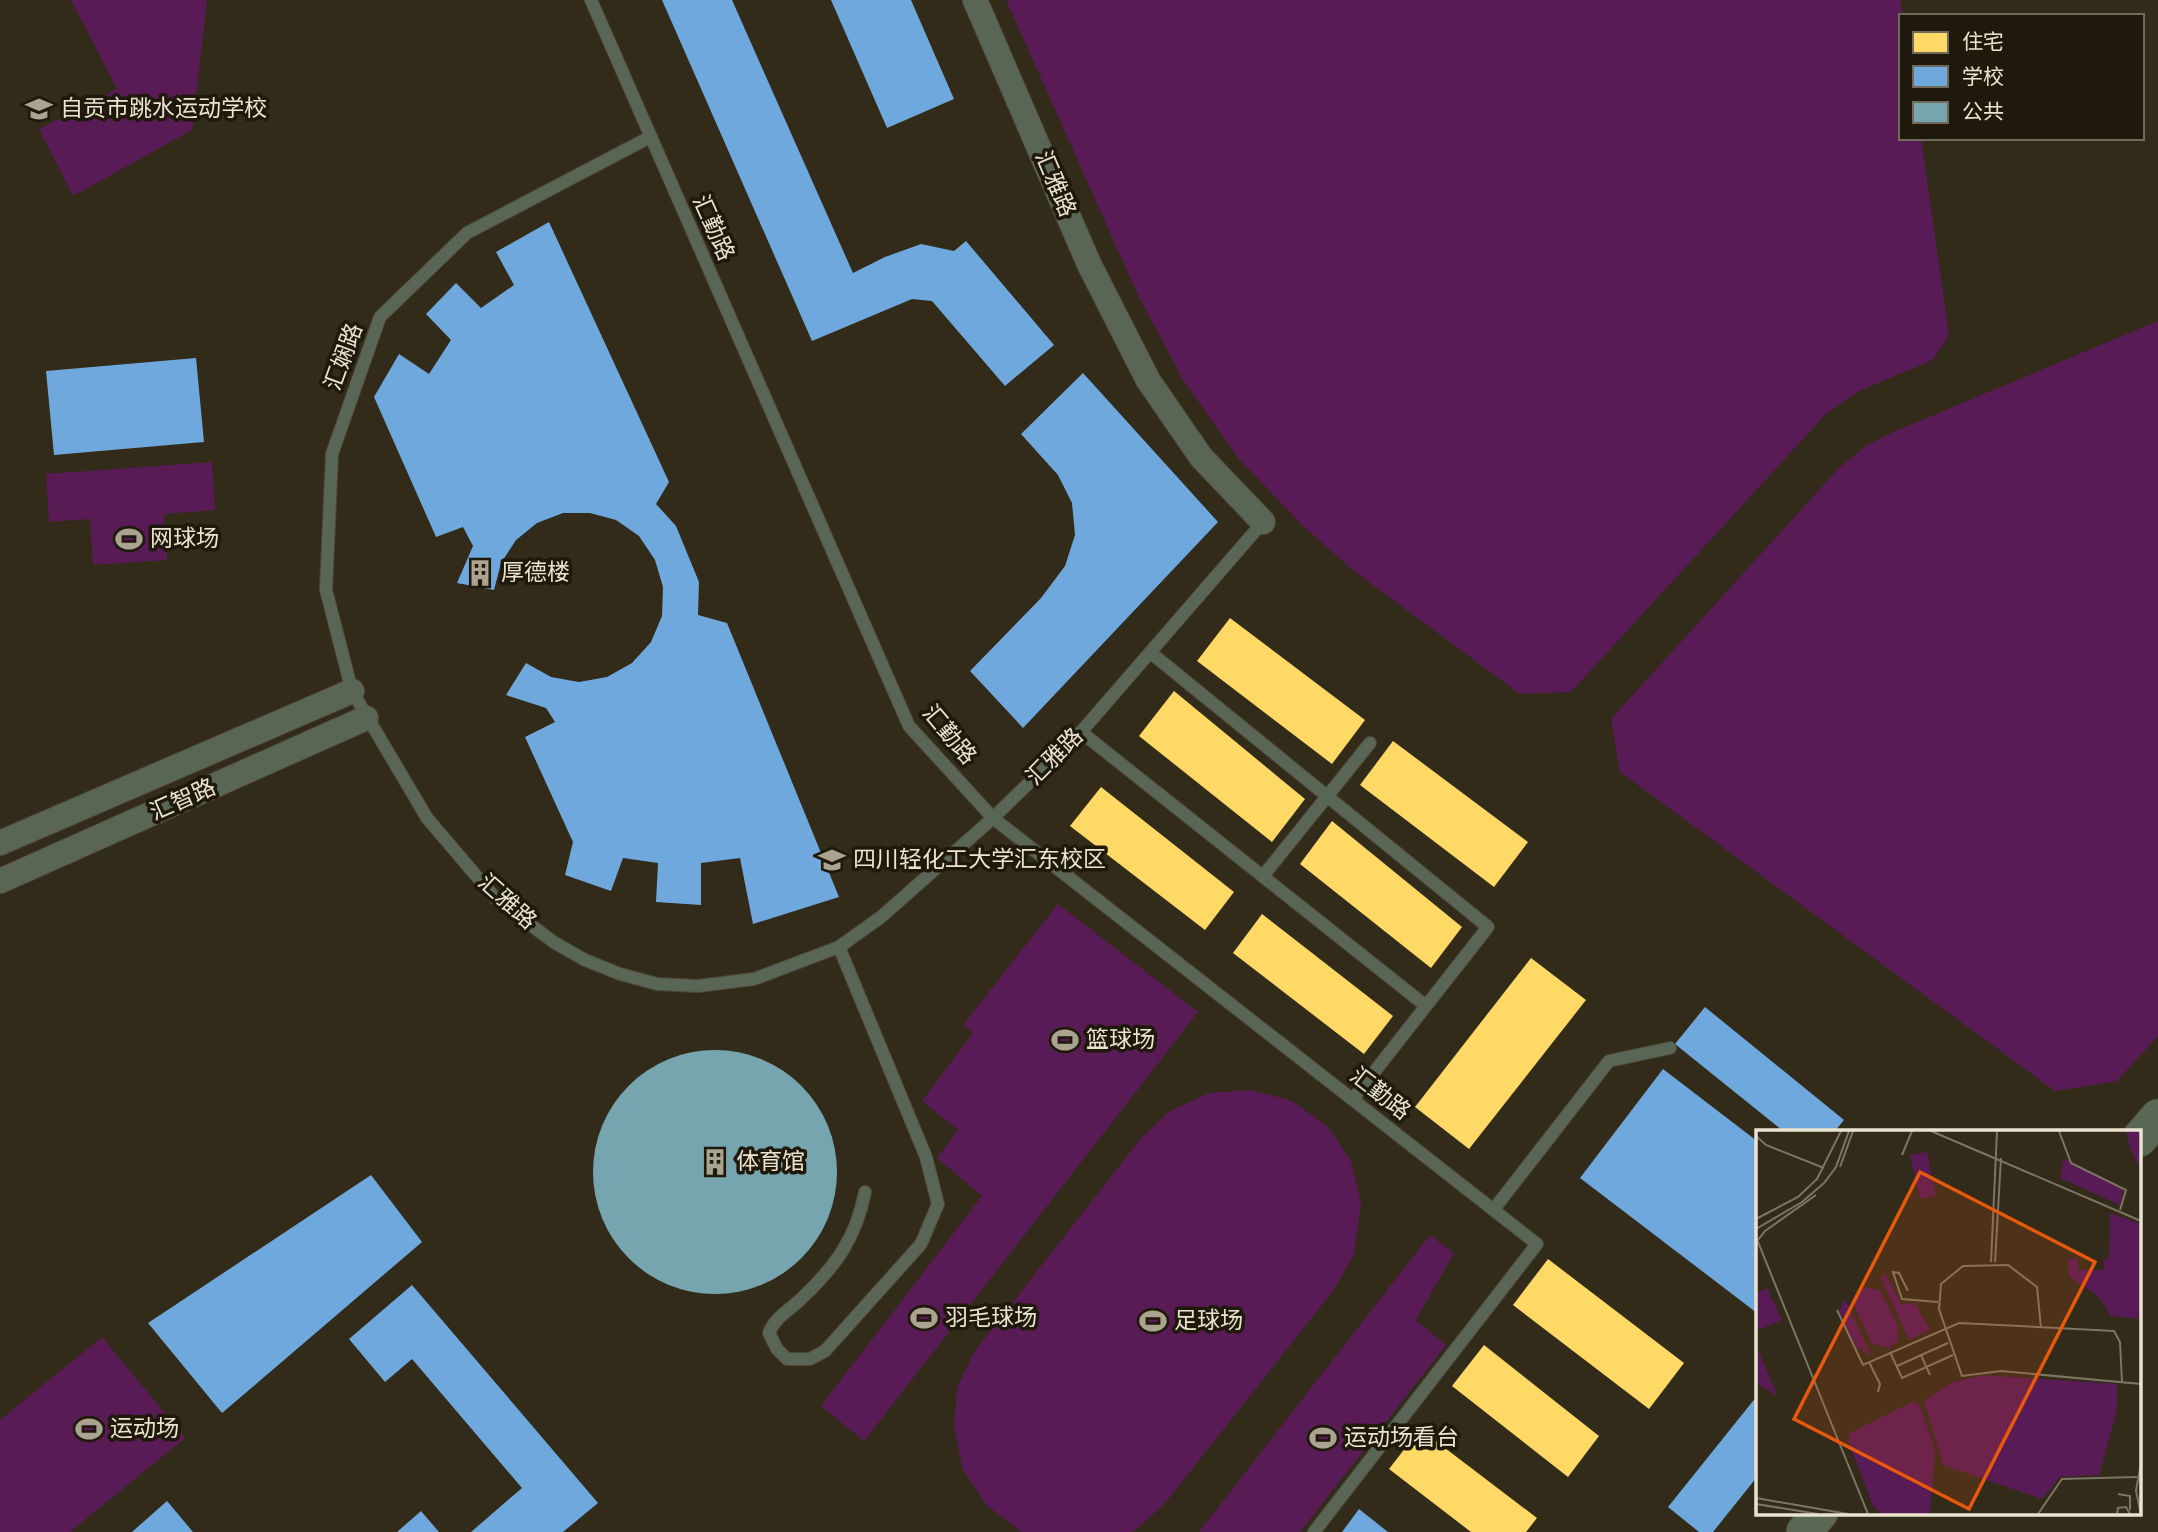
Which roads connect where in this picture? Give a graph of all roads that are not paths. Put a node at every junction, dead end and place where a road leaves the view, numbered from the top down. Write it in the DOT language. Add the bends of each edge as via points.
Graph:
graph roads {
  1 [pos="591,0"];
  2 [pos="975,0"];
  3 [pos="650,137"];
  4 [pos="1263,522"];
  5 [pos="1151,653"];
  6 [pos="352,691"];
  7 [pos="366,718"];
  8 [pos="1081,732"];
  9 [pos="1370,743"];
  10 [pos="1327,798"];
  11 [pos="993,818"];
  12 [pos="0,843"];
  13 [pos="1263,876"];
  14 [pos="0,881"];
  15 [pos="839,947"];
  16 [pos="1426,1006"];
  17 [pos="1670,1048"];
  18 [pos="1353,1099"];
  19 [pos="2158,1117"];
  20 [pos="2140,1138"];
  21 [pos="865,1192"];
  22 [pos="1494,1209"];
  23 [pos="1819,1514"];
  24 [pos="1314,1532"];
  25 [pos="1804,1532"];
  1 -- 3 [label="lane, 汇勤路"];
  2 -- 4 [label="street, 汇雅路" via="1089,264 1148,380 1201,457"];
  3 -- 6 [label="lane, 汇娴路" via="467,233 380,317 332,454 326,590"];
  3 -- 11 [label="lane, 汇勤路" via="909,726"];
  4 -- 5 [label="lane, 汇雅路"];
  5 -- 8 [label="lane, 汇雅路"];
  5 -- 10 [label="lane"];
  6 -- 7 [label="lane, 汇雅路"];
  6 -- 12 [label="street, 汇智路"];
  7 -- 14 [label="street, 汇智路"];
  7 -- 15 [label="lane, 汇雅路" via="427,818 496,899 585,960 657,984 698,986 754,979"];
  8 -- 11 [label="lane, 汇雅路"];
  8 -- 13 [label="lane"];
  9 -- 10 [label="lane"];
  10 -- 13 [label="lane"];
  10 -- 16 [label="lane" via="1488,927"];
  11 -- 15 [label="lane, 汇雅路" via="881,917"];
  11 -- 18 [label="lane, 汇勤路"];
  13 -- 16 [label="lane"];
  15 -- 21 [label="lane" via="926,1157 938,1204 921,1244 825,1351 810,1359 788,1359 769,1333 775,1320 825,1276 860,1218"];
  16 -- 18 [label="lane"];
  17 -- 22 [label="lane" via="1609,1061"];
  18 -- 22 [label="lane, 汇勤路"];
  19 -- 20 [label="main road"];
  22 -- 24 [label="lane, 汇勤路" via="1537,1244"];
  23 -- 25 [label="main road"];
}
